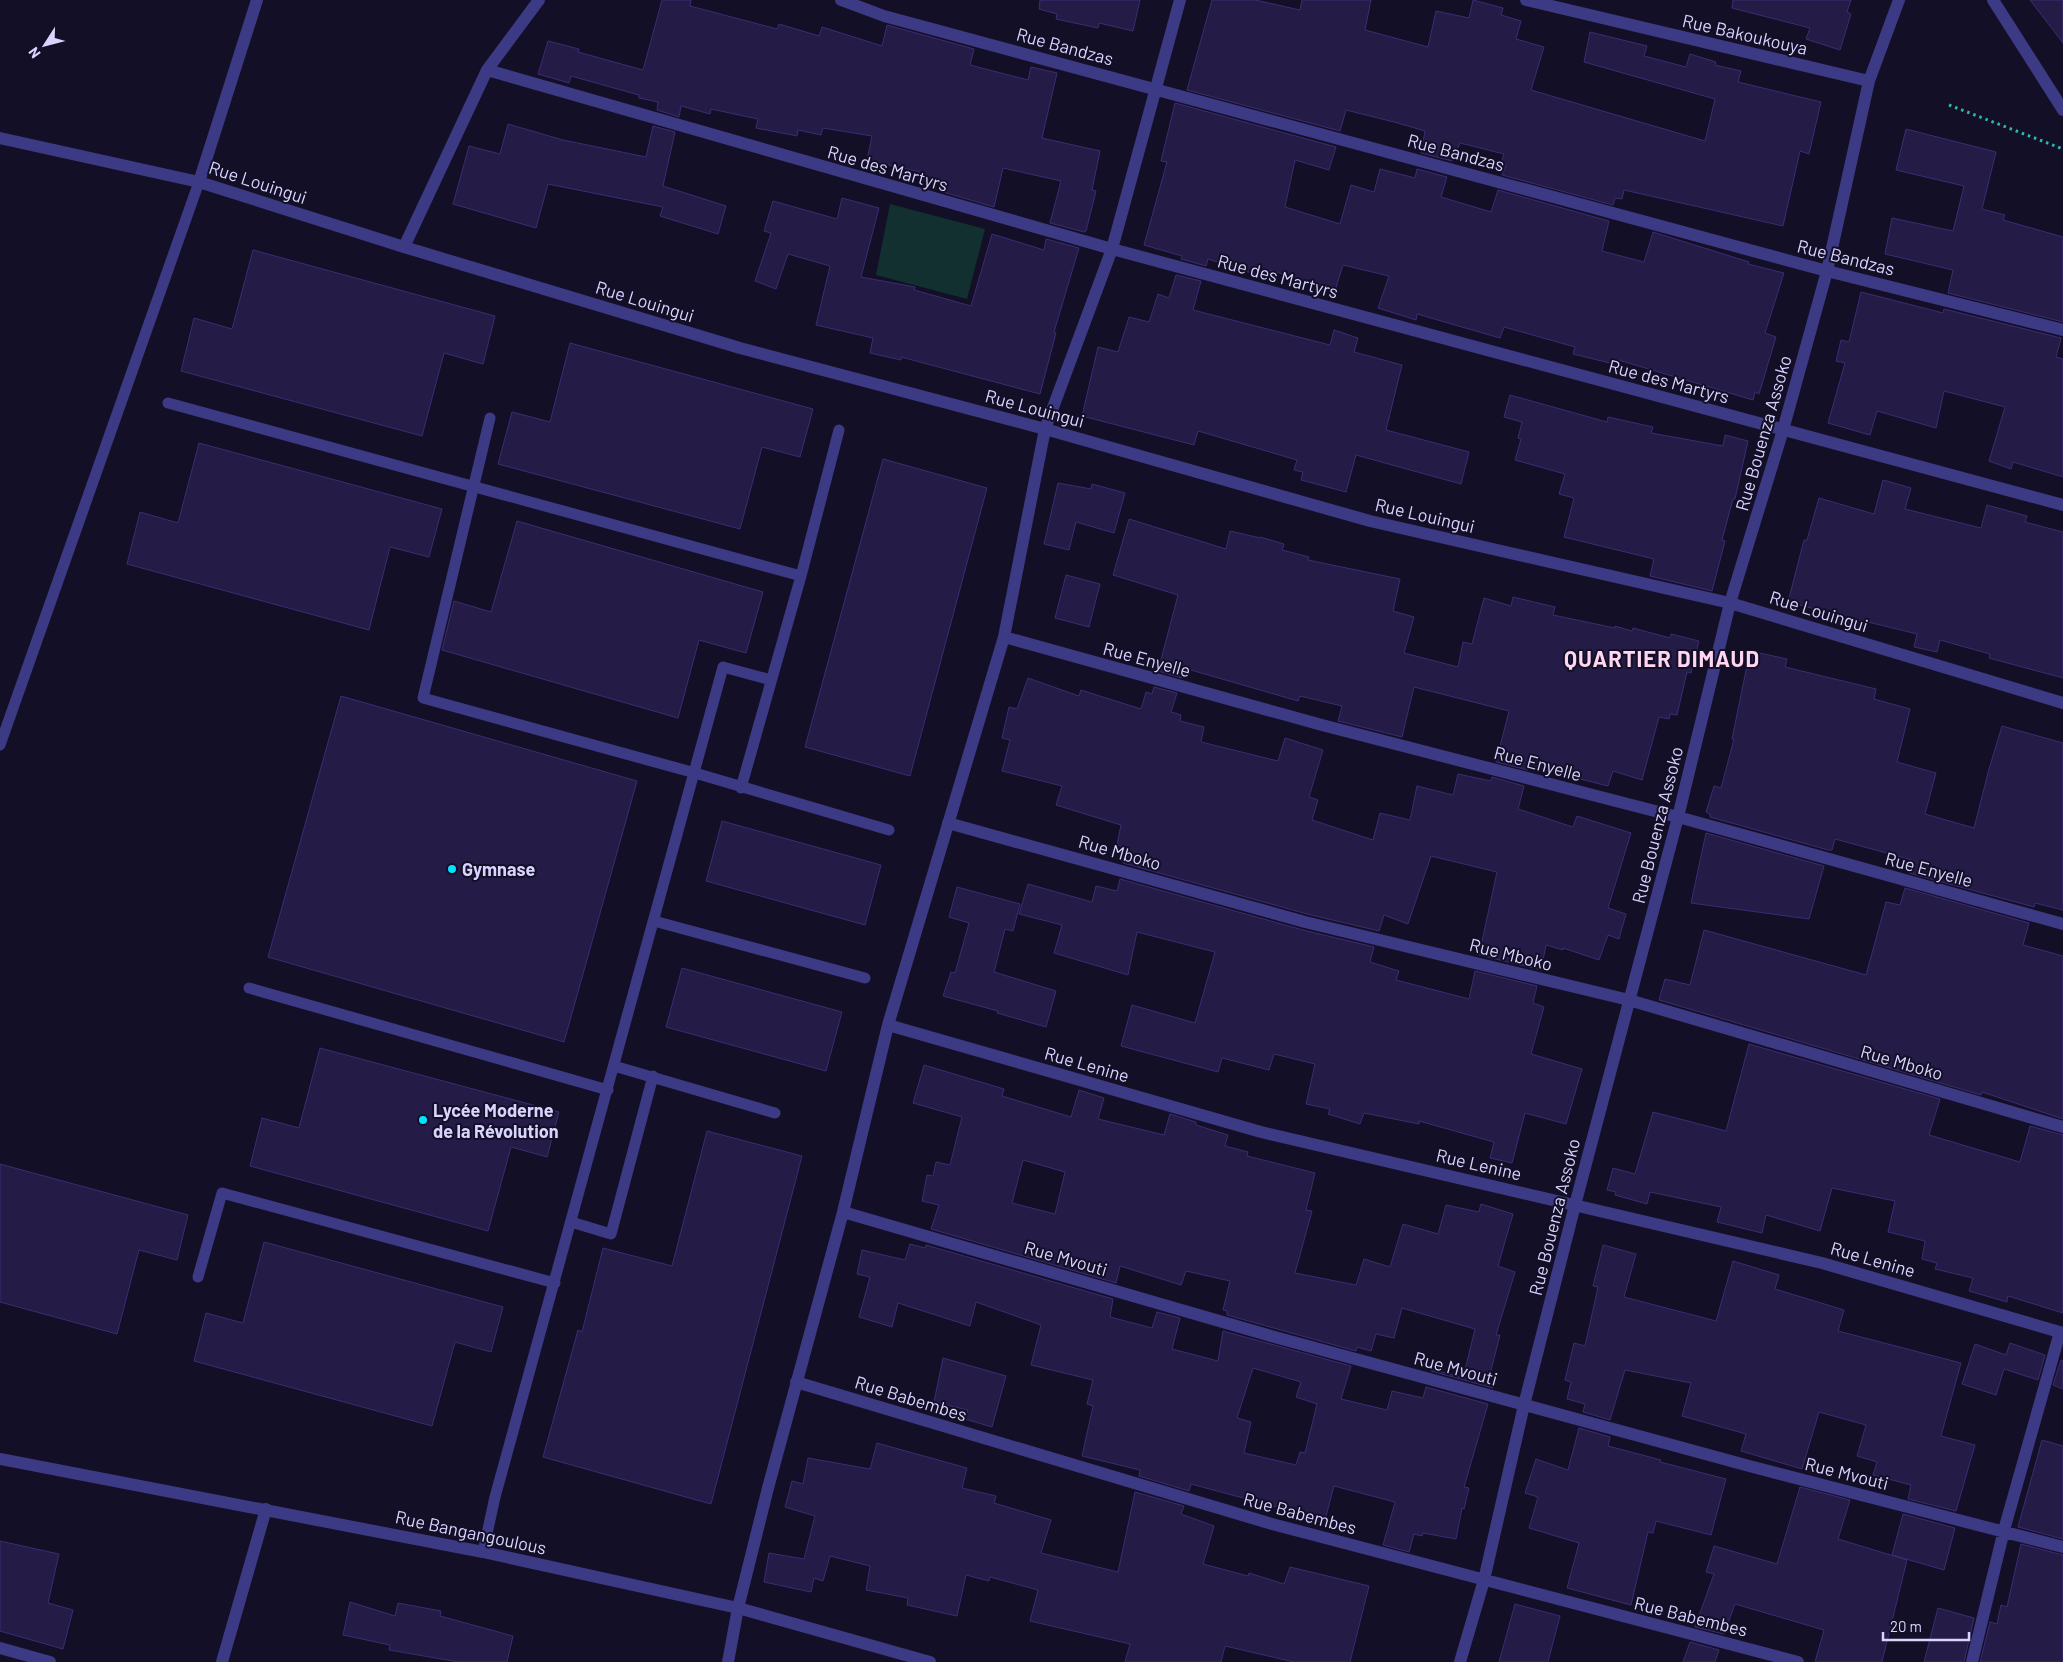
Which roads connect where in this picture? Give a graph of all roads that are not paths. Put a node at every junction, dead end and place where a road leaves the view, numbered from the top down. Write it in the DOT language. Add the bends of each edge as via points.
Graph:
graph roads {
  1 [pos="257,0"];
  2 [pos="539,0"];
  3 [pos="842,0"];
  4 [pos="1180,0"];
  5 [pos="1526,0"];
  6 [pos="1899,0"];
  7 [pos="1993,0"];
  8 [pos="487,70"];
  9 [pos="1869,81"];
  10 [pos="1155,88"];
  11 [pos="2061,102"];
  12 [pos="0,138"];
  13 [pos="199,182"];
  14 [pos="404,247"];
  15 [pos="1112,249"];
  16 [pos="1827,271"];
  17 [pos="2063,330"];
  18 [pos="168,403"];
  19 [pos="490,418"];
  20 [pos="1045,429"];
  21 [pos="838,430"];
  22 [pos="1783,430"];
  23 [pos="474,487"];
  24 [pos="2063,505"];
  25 [pos="801,576"];
  26 [pos="1730,603"];
  27 [pos="1004,637"];
  28 [pos="772,680"];
  29 [pos="2063,703"];
  30 [pos="0,745"];
  31 [pos="695,773"];
  32 [pos="741,788"];
  33 [pos="1678,817"];
  34 [pos="948,823"];
  35 [pos="889,830"];
  36 [pos="654,921"];
  37 [pos="2063,924"];
  38 [pos="865,978"];
  39 [pos="249,988"];
  40 [pos="1629,1000"];
  41 [pos="888,1025"];
  42 [pos="614,1066"];
  43 [pos="653,1076"];
  44 [pos="608,1090"];
  45 [pos="775,1113"];
  46 [pos="2063,1127"];
  47 [pos="1575,1205"];
  48 [pos="843,1212"];
  49 [pos="571,1222"];
  50 [pos="198,1277"];
  51 [pos="554,1283"];
  52 [pos="2061,1332"];
  53 [pos="796,1382"];
  54 [pos="1524,1405"];
  55 [pos="0,1459"];
  56 [pos="266,1509"];
  57 [pos="2004,1530"];
  58 [pos="2063,1547"];
  59 [pos="483,1552"];
  60 [pos="1484,1580"];
  61 [pos="738,1608"];
  62 [pos="0,1648"];
  63 [pos="50,1662"];
  64 [pos="222,1662"];
  65 [pos="728,1662"];
  66 [pos="930,1662"];
  67 [pos="1460,1662"];
  68 [pos="1798,1662"];
  69 [pos="1972,1662"];
  1 -- 13 [label="street"];
  2 -- 8 [label="street"];
  3 -- 10 [label="street, Rue Bandzas" via="884,16"];
  4 -- 10 [label="street"];
  5 -- 9 [label="street, Rue Bakoukouya"];
  6 -- 9 [label="street, Rue Bouenza Assoko"];
  7 -- 11 [label="street"];
  8 -- 14 [label="street"];
  8 -- 15 [label="street, Rue des Martyrs"];
  9 -- 16 [label="street, Rue Bouenza Assoko"];
  10 -- 15 [label="street"];
  10 -- 16 [label="street, Rue Bandzas"];
  12 -- 13 [label="street, Rue Louingui"];
  13 -- 14 [label="street, Rue Louingui"];
  13 -- 30 [label="lane"];
  14 -- 20 [label="street, Rue Louingui" via="740,348"];
  15 -- 20 [label="street"];
  15 -- 22 [label="street, Rue des Martyrs"];
  16 -- 17 [label="street, Rue Bandzas"];
  16 -- 22 [label="street, Rue Bouenza Assoko"];
  18 -- 23 [label="lane"];
  19 -- 23 [label="lane"];
  20 -- 26 [label="street, Rue Louingui" via="1370,521"];
  20 -- 27 [label="street"];
  21 -- 25 [label="lane"];
  22 -- 24 [label="street, Rue des Martyrs"];
  22 -- 26 [label="street, Rue Bouenza Assoko"];
  23 -- 25 [label="lane"];
  23 -- 31 [label="lane" via="423,698"];
  25 -- 28 [label="lane"];
  26 -- 29 [label="street, Rue Louingui"];
  26 -- 33 [label="street, Rue Bouenza Assoko"];
  27 -- 33 [label="street, Rue Enyelle" via="1322,725"];
  27 -- 34 [label="street"];
  28 -- 31 [label="lane" via="723,667"];
  28 -- 32 [label="lane"];
  31 -- 32 [label="lane"];
  31 -- 36 [label="lane"];
  32 -- 35 [label="lane"];
  33 -- 37 [label="street, Rue Enyelle"];
  33 -- 40 [label="street, Rue Bouenza Assoko"];
  34 -- 40 [label="street, Rue Mboko" via="1305,922"];
  34 -- 41 [label="street"];
  36 -- 38 [label="lane"];
  36 -- 42 [label="lane"];
  39 -- 44 [label="lane"];
  40 -- 46 [label="street, Rue Mboko"];
  40 -- 47 [label="street, Rue Bouenza Assoko"];
  41 -- 47 [label="street, Rue Lenine" via="1261,1132"];
  41 -- 48 [label="street"];
  42 -- 43 [label="lane"];
  42 -- 44 [label="lane"];
  43 -- 45 [label="lane"];
  43 -- 49 [label="lane" via="612,1234"];
  44 -- 49 [label="lane"];
  47 -- 52 [label="street, Rue Lenine" via="1822,1263"];
  47 -- 54 [label="street, Rue Bouenza Assoko"];
  48 -- 53 [label="street"];
  48 -- 54 [label="street, Rue Mvouti" via="1271,1336"];
  49 -- 51 [label="lane"];
  50 -- 51 [label="lane" via="222,1193"];
  51 -- 59 [label="lane" via="495,1496"];
  52 -- 57 [label="street"];
  53 -- 60 [label="street, Rue Babembes" via="1262,1521"];
  53 -- 61 [label="street"];
  54 -- 57 [label="street, Rue Mvouti"];
  54 -- 60 [label="street, Rue Bouenza Assoko"];
  55 -- 56 [label="street, Rue Bangangoulous"];
  56 -- 59 [label="street, Rue Bangangoulous"];
  56 -- 64 [label="street"];
  57 -- 58 [label="street, Rue Mvouti"];
  57 -- 69 [label="street"];
  59 -- 61 [label="street, Rue Bangangoulous"];
  60 -- 67 [label="street, Rue Bouenza Assoko"];
  60 -- 68 [label="street, Rue Babembes"];
  61 -- 65 [label="street"];
  61 -- 66 [label="street, Rue Bangangoulous"];
  62 -- 63 [label="street"];
}
